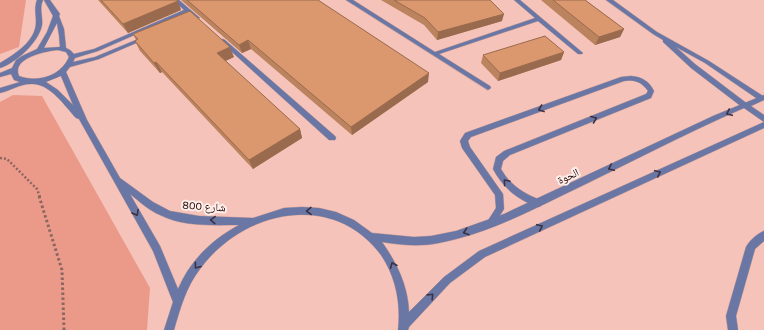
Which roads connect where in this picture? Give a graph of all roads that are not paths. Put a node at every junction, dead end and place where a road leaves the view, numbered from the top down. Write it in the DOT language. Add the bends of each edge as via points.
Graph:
graph roads {
  1 [pos="40,0"];
  2 [pos="46,0"];
  3 [pos="176,0"];
  4 [pos="348,0"];
  5 [pos="517,0"];
  6 [pos="609,0"];
  7 [pos="188,10"];
  8 [pos="57,14"];
  9 [pos="195,16"];
  10 [pos="539,19"];
  11 [pos="188,20"];
  12 [pos="201,22"];
  13 [pos="656,33"];
  14 [pos="153,34"];
  15 [pos="219,38"];
  16 [pos="63,49"];
  17 [pos="39,51"];
  18 [pos="580,53"];
  19 [pos="434,54"];
  20 [pos="72,57"];
  21 [pos="0,66"];
  22 [pos="65,69"];
  23 [pos="14,70"];
  24 [pos="0,75"];
  25 [pos="38,81"];
  26 [pos="26,82"];
  27 [pos="488,88"];
  28 [pos="0,90"];
  29 [pos="763,98"];
  30 [pos="745,105"];
  31 [pos="764,119"];
  32 [pos="83,120"];
  33 [pos="764,125"];
  34 [pos="332,138"];
  35 [pos="117,179"];
  36 [pos="538,203"];
  37 [pos="252,222"];
  38 [pos="491,222"];
  39 [pos="373,236"];
  40 [pos="764,236"];
  41 [pos="177,300"];
  42 [pos="404,327"];
  43 [pos="169,330"];
  44 [pos="733,330"];
  1 -- 21 [label="street" via="37,7 40,23 34,36 20,52"];
  2 -- 8 [label="street"];
  3 -- 7 [label="street"];
  4 -- 19 [label="street"];
  5 -- 10 [label="street"];
  6 -- 13 [label="street"];
  7 -- 9 [label="street"];
  7 -- 20 [label="street" via="96,50"];
  8 -- 16 [label="street" via="62,30"];
  8 -- 17 [label="street"];
  9 -- 11 [label="street"];
  9 -- 12 [label="street"];
  10 -- 18 [label="street"];
  10 -- 19 [label="street"];
  13 -- 29 [label="street"];
  13 -- 30 [label="street" via="693,66"];
  14 -- 22 [label="street"];
  15 -- 34 [label="street"];
  16 -- 17 [label="street"];
  16 -- 20 [label="street" via="71,53"];
  17 -- 23 [label="street" via="20,60"];
  19 -- 27 [label="street"];
  20 -- 22 [label="street"];
  22 -- 25 [label="street"];
  22 -- 32 [label="street, شارع 800"];
  23 -- 24 [label="street"];
  23 -- 26 [label="street" via="16,78"];
  25 -- 26 [label="street"];
  25 -- 32 [label="street, شارع 800" via="51,88"];
  26 -- 28 [label="street"];
  29 -- 30 [label="street, الحوة"];
  30 -- 31 [label="street"];
  30 -- 36 [label="street, الحوة, one-way"];
  32 -- 35 [label="street, شارع 800"];
  42 -- 33 [label="street, one-way" via="447,280 482,254"];
  37 -- 35 [label="street, شارع 800, one-way" via="185,219 167,214"];
  35 -- 41 [label="street, شارع 800, one-way" via="157,249"];
  36 -- 38 [label="street, الحوة"];
  36 -- 38 [label="street, one-way" via="522,196 510,186 497,169 499,159 507,153 649,96 651,90 646,84 632,78 623,79 468,136 464,141 466,148 499,194 500,209"];
  39 -- 37 [label="street, one-way" via="347,220 317,211 284,212"];
  37 -- 41 [label="street, one-way" via="222,240 196,266"];
  38 -- 39 [label="street, الحوة, one-way" via="468,232 437,239 405,241"];
  42 -- 39 [label="street, one-way" via="402,290 391,260"];
  40 -- 44 [label="street" via="752,246 732,316"];
  41 -- 43 [label="street"];
}
